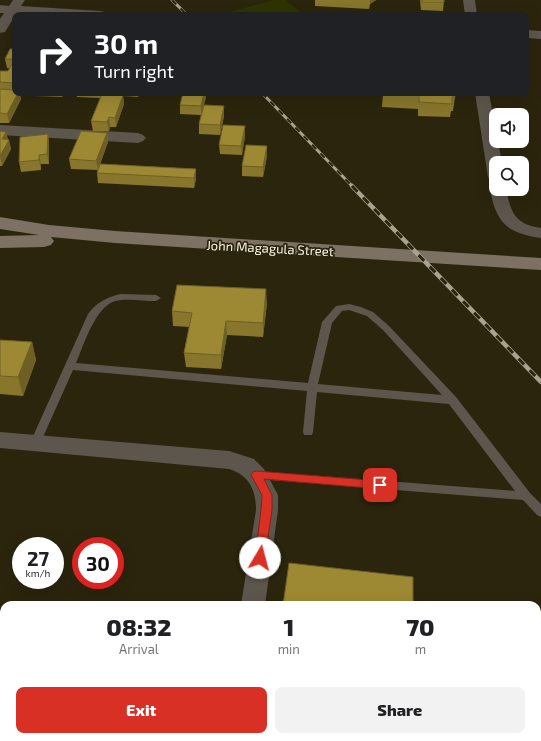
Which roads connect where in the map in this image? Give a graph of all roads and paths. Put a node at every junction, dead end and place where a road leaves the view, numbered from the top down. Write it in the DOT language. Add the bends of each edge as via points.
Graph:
graph roads {
  1 [pos="469,0"];
  2 [pos="10,6"];
  3 [pos="70,12"];
  4 [pos="471,12"];
  5 [pos="0,29"];
  6 [pos="529,34"];
  7 [pos="541,35"];
  8 [pos="483,96"];
  9 [pos="0,130"];
  10 [pos="138,138"];
  11 [pos="493,156"];
  12 [pos="500,196"];
  13 [pos="0,223"];
  14 [pos="541,233"];
  15 [pos="115,238"];
  16 [pos="0,242"];
  17 [pos="541,264"];
  18 [pos="156,298"];
  19 [pos="70,366"];
  20 [pos="312,387"];
  21 [pos="452,400"];
  22 [pos="308,432"];
  23 [pos="0,440"];
  24 [pos="35,443"];
  25 [pos="256,475"];
  26 [pos="526,496"];
  27 [pos="541,512"];
  28 [pos="254,601"];
  1 -- 4 [label="street"];
  2 -- 3 [label="street"];
  2 -- 5 [label="street"];
  6 -- 7 [label="street"];
  8 -- 11 [label="street"];
  9 -- 10 [label="street"];
  12 -- 14 [label="street" via="503,211 514,225"];
  13 -- 15 [label="street, John Magagula Street"];
  15 -- 16 [label="street"];
  15 -- 17 [label="street, John Magagula Street"];
  18 -- 19 [label="lane" via="113,299 102,304 94,314"];
  19 -- 20 [label="lane"];
  19 -- 24 [label="lane"];
  20 -- 21 [label="lane"];
  20 -- 21 [label="lane" via="327,322 339,308 349,307 370,314 386,328"];
  20 -- 22 [label="lane"];
  21 -- 26 [label="lane"];
  23 -- 24 [label="street"];
  24 -- 25 [label="street" via="229,460 246,465"];
  25 -- 26 [label="lane"];
  25 -- 28 [label="street" via="267,495 267,510"];
  26 -- 27 [label="lane"];
}
